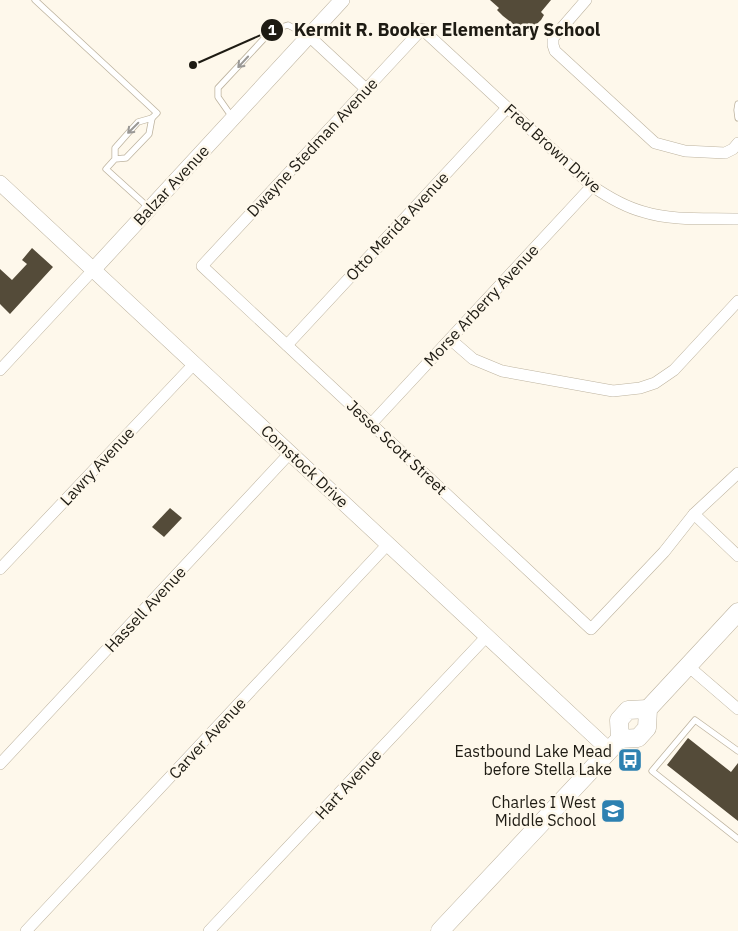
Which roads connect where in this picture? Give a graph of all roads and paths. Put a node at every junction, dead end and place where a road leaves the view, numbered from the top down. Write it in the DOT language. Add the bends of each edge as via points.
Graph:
graph roads {
  1 [pos="35,0"];
  2 [pos="342,0"];
  3 [pos="586,0"];
  4 [pos="422,29"];
  5 [pos="309,36"];
  6 [pos="366,90"];
  7 [pos="738,104"];
  8 [pos="507,108"];
  9 [pos="152,118"];
  10 [pos="233,118"];
  11 [pos="738,118"];
  12 [pos="738,143"];
  13 [pos="115,159"];
  14 [pos="0,183"];
  15 [pos="592,186"];
  16 [pos="150,208"];
  17 [pos="738,219"];
  18 [pos="202,266"];
  19 [pos="93,270"];
  20 [pos="738,301"];
  21 [pos="450,339"];
  22 [pos="287,345"];
  23 [pos="194,364"];
  24 [pos="0,370"];
  25 [pos="371,424"];
  26 [pos="290,453"];
  27 [pos="738,472"];
  28 [pos="694,514"];
  29 [pos="388,544"];
  30 [pos="738,556"];
  31 [pos="0,569"];
  32 [pos="738,612"];
  33 [pos="487,636"];
  34 [pos="688,666"];
  35 [pos="738,709"];
  36 [pos="614,744"];
  37 [pos="738,751"];
  38 [pos="0,764"];
  39 [pos="738,839"];
  40 [pos="26,931"];
  41 [pos="208,931"];
  42 [pos="440,931"];
  1 -- 9 [label="lane" via="157,113"];
  2 -- 5 [label="street, Balzar Avenue"];
  3 -- 12 [label="street" via="552,38 555,51 656,143 685,151 725,153"];
  4 -- 6 [label="street, Dwayne Stedman Avenue"];
  4 -- 8 [label="street, Fred Brown Drive"];
  5 -- 6 [label="street"];
  5 -- 10 [label="street, Balzar Avenue"];
  5 -- 10 [label="lane, one-way" via="288,24 272,30 218,88 218,97"];
  6 -- 18 [label="street, Dwayne Stedman Avenue"];
  7 -- 11 [label="lane"];
  8 -- 15 [label="street, Fred Brown Drive"];
  8 -- 22 [label="street, Otto Merida Avenue"];
  9 -- 13 [label="lane, one-way" via="138,122 115,148"];
  9 -- 13 [label="lane" via="149,134 126,158"];
  10 -- 16 [label="street, Balzar Avenue"];
  13 -- 16 [label="lane" via="106,170"];
  14 -- 19 [label="street, Comstock Drive"];
  15 -- 17 [label="street, Fred Brown Drive" via="611,199 644,212 668,217"];
  15 -- 21 [label="street, Morse Arberry Avenue"];
  16 -- 19 [label="street, Balzar Avenue"];
  18 -- 22 [label="street, Jesse Scott Street"];
  19 -- 23 [label="street, Comstock Drive"];
  19 -- 24 [label="street, Balzar Avenue"];
  20 -- 21 [label="street" via="674,370 655,383 640,388 613,391 502,371 474,359"];
  21 -- 25 [label="street, Morse Arberry Avenue"];
  22 -- 25 [label="street, Jesse Scott Street"];
  23 -- 26 [label="street, Comstock Drive"];
  23 -- 31 [label="street, Lawry Avenue"];
  25 -- 28 [label="street, Jesse Scott Street" via="591,629 664,552"];
  26 -- 29 [label="street, Comstock Drive"];
  26 -- 38 [label="street, Hassell Avenue"];
  27 -- 28 [label="street"];
  28 -- 30 [label="street"];
  29 -- 33 [label="street, Comstock Drive"];
  29 -- 40 [label="street, Carver Avenue"];
  32 -- 34 [label="main road"];
  33 -- 36 [label="street, Comstock Drive"];
  33 -- 41 [label="street, Hart Avenue"];
  34 -- 35 [label="street"];
  34 -- 36 [label="main road" via="648,708 628,710 619,720"];
  36 -- 42 [label="main road"];
  37 -- 39 [label="lane" via="695,720 652,771"];
}
